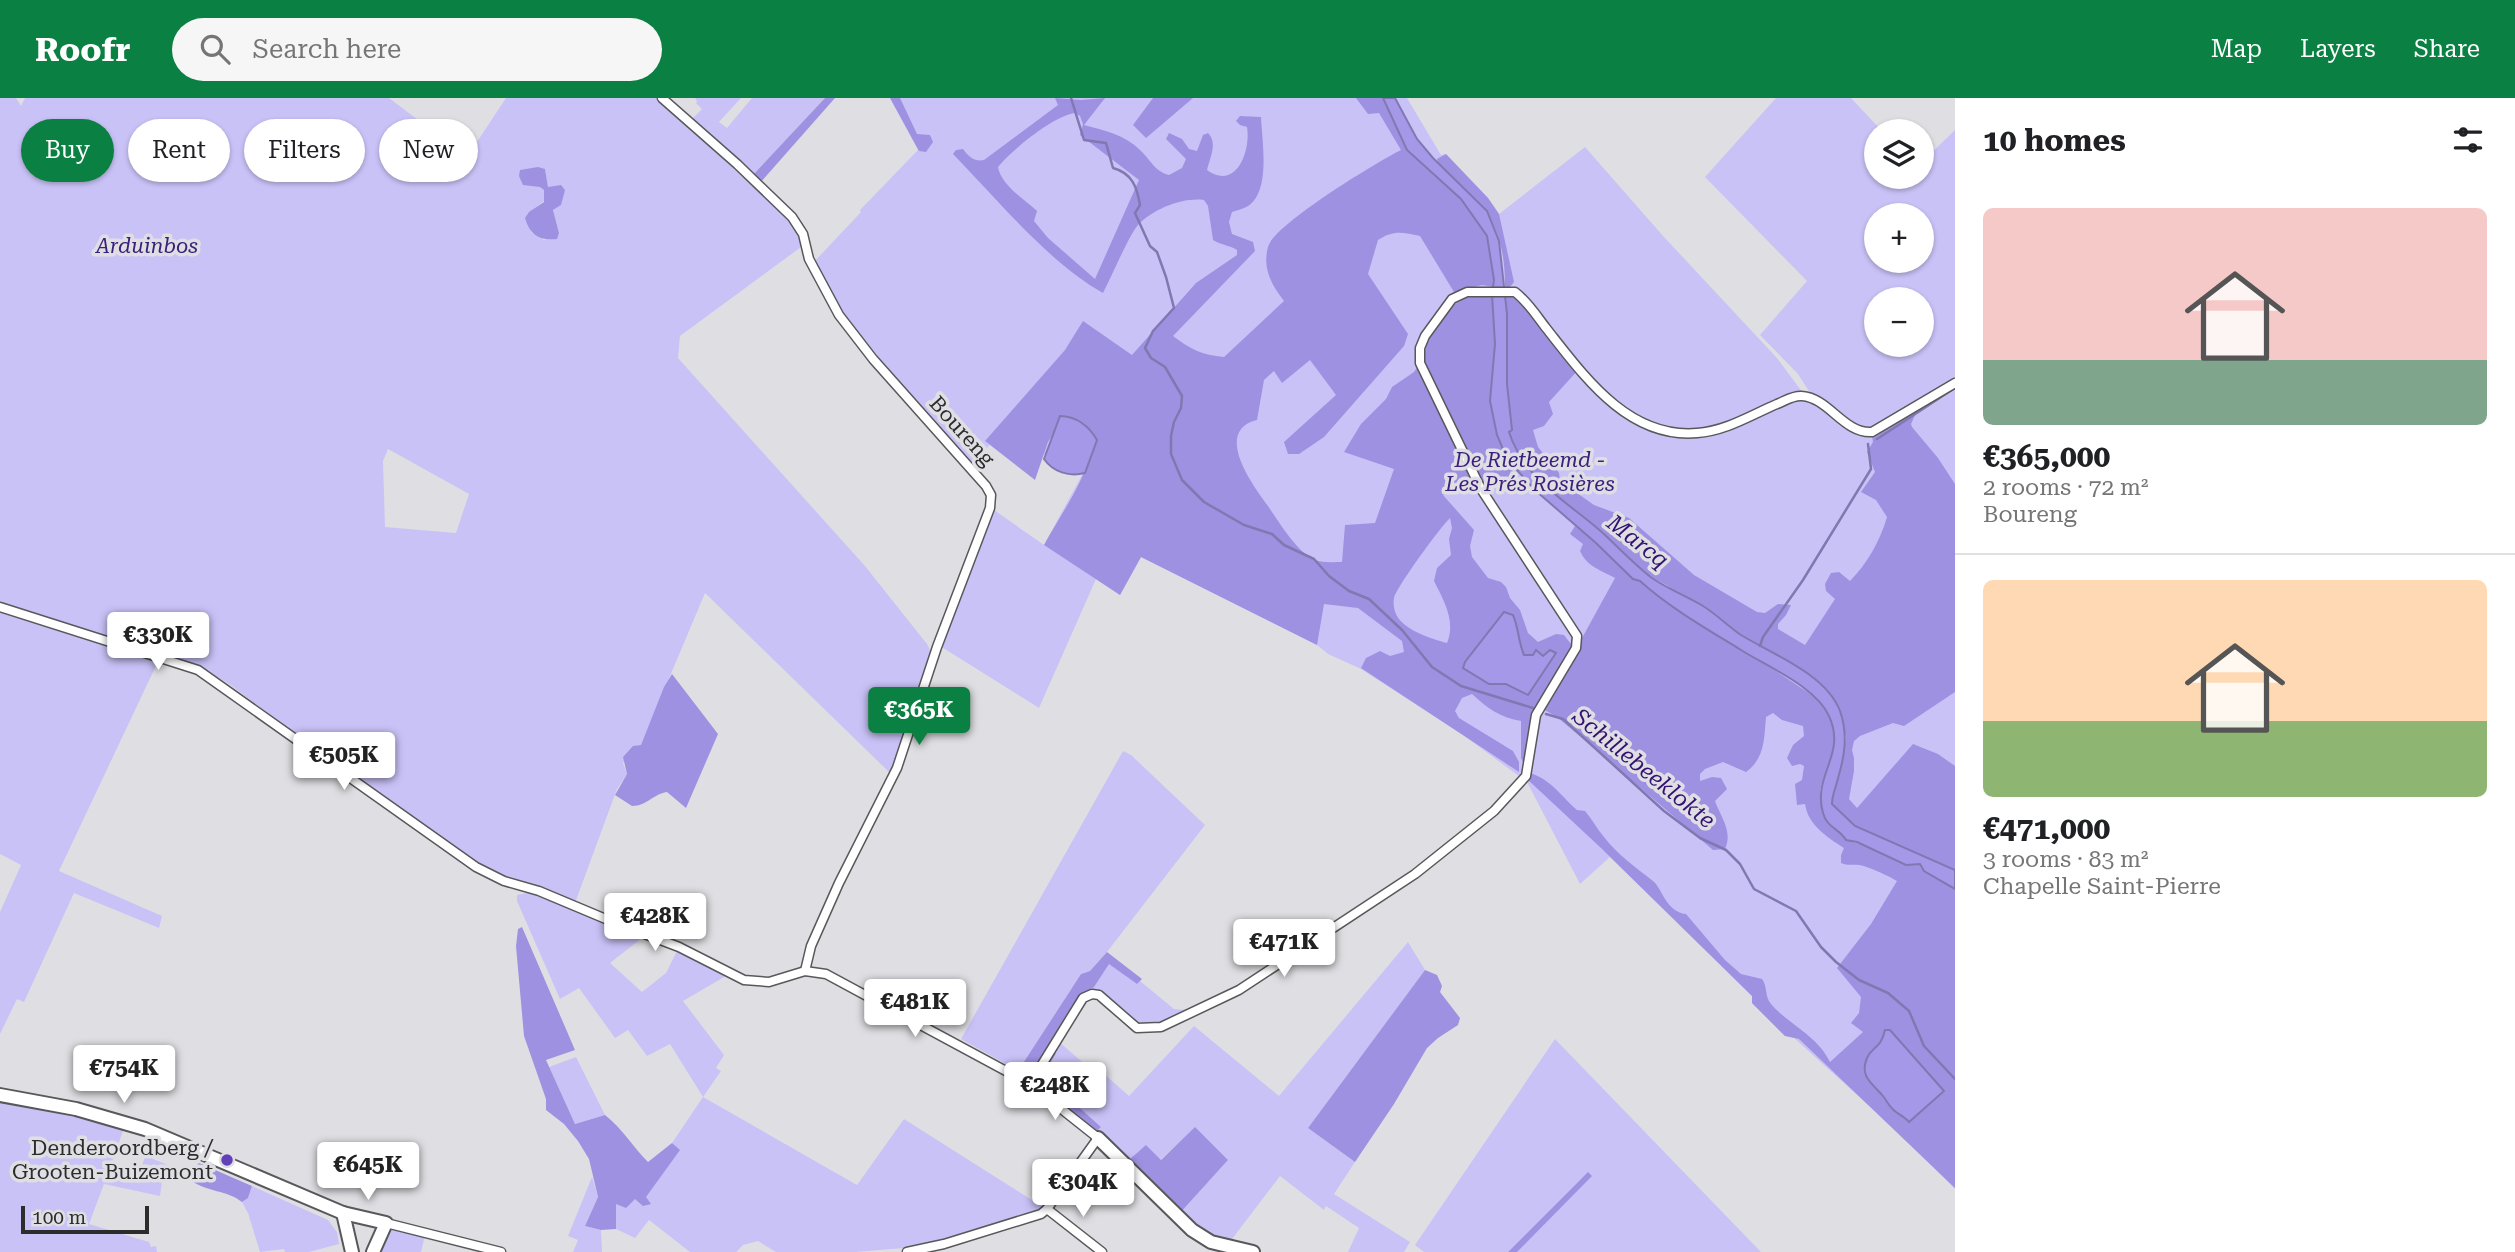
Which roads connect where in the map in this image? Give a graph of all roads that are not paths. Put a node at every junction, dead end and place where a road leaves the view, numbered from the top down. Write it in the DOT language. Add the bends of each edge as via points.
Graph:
graph roads {
  1 [pos="662,98"];
  2 [pos="1955,383"];
  3 [pos="0,607"];
  4 [pos="805,971"];
  5 [pos="1030,1084"];
  6 [pos="0,1095"];
  7 [pos="1098,1138"];
  8 [pos="1047,1209"];
  9 [pos="343,1213"];
  10 [pos="386,1223"];
  11 [pos="352,1252"];
  12 [pos="373,1252"];
  13 [pos="501,1252"];
  14 [pos="907,1252"];
  15 [pos="1101,1252"];
  16 [pos="1252,1252"];
  1 -- 4 [label="street, Boureng" via="792,217 839,315 991,495 897,768 839,883"];
  2 -- 5 [label="street" via="1872,432 1859,430 1804,396 1719,429 1695,434 1656,429 1615,405 1511,290 1466,292 1452,299 1420,348 1420,363 1480,489 1577,636 1576,648 1536,715 1526,776 1494,811 1415,874 1204,1009 1146,1029 1129,1023 1099,995 1083,998"];
  3 -- 4 [label="street" via="202,672 476,867 504,881 679,947 744,980 769,982"];
  4 -- 5 [label="street" via="826,974"];
  5 -- 7 [label="street"];
  6 -- 9 [label="street" via="76,1109 145,1129"];
  7 -- 8 [label="street"];
  7 -- 16 [label="street" via="1192,1230 1211,1242"];
  8 -- 14 [label="street" via="982,1233"];
  8 -- 15 [label="street"];
  9 -- 10 [label="street"];
  9 -- 11 [label="street"];
  10 -- 12 [label="street"];
  10 -- 13 [label="street"];
}
